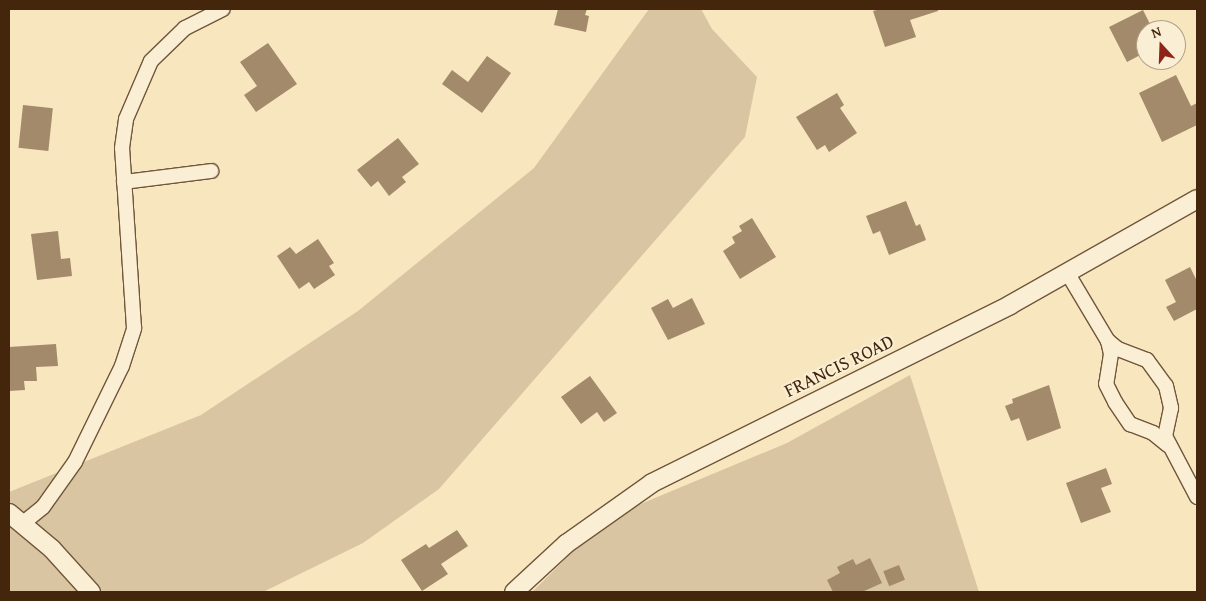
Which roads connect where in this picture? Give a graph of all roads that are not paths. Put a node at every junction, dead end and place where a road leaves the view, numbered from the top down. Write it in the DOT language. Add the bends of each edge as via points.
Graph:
graph roads {
  1 [pos="222,9"];
  2 [pos="210,171"];
  3 [pos="124,182"];
  4 [pos="1197,199"];
  5 [pos="1068,274"];
  6 [pos="1108,341"];
  7 [pos="1168,445"];
  8 [pos="1197,498"];
  9 [pos="15,518"];
  10 [pos="91,592"];
  11 [pos="514,592"];
  1 -- 3 [label="street" via="185,28 151,61 126,119 122,148"];
  2 -- 3 [label="street"];
  3 -- 9 [label="street" via="134,328 122,366 76,462 43,507"];
  4 -- 5 [label="street, FRANCIS ROAD"];
  5 -- 6 [label="street"];
  5 -- 11 [label="street, FRANCIS ROAD" via="660,479 586,528"];
  6 -- 7 [label="street" via="1111,354 1106,384 1114,402 1130,424 1153,433"];
  6 -- 7 [label="street" via="1118,349 1147,360 1166,386 1171,408 1164,430"];
  7 -- 8 [label="street"];
  9 -- 10 [label="street" via="52,549"];
}
